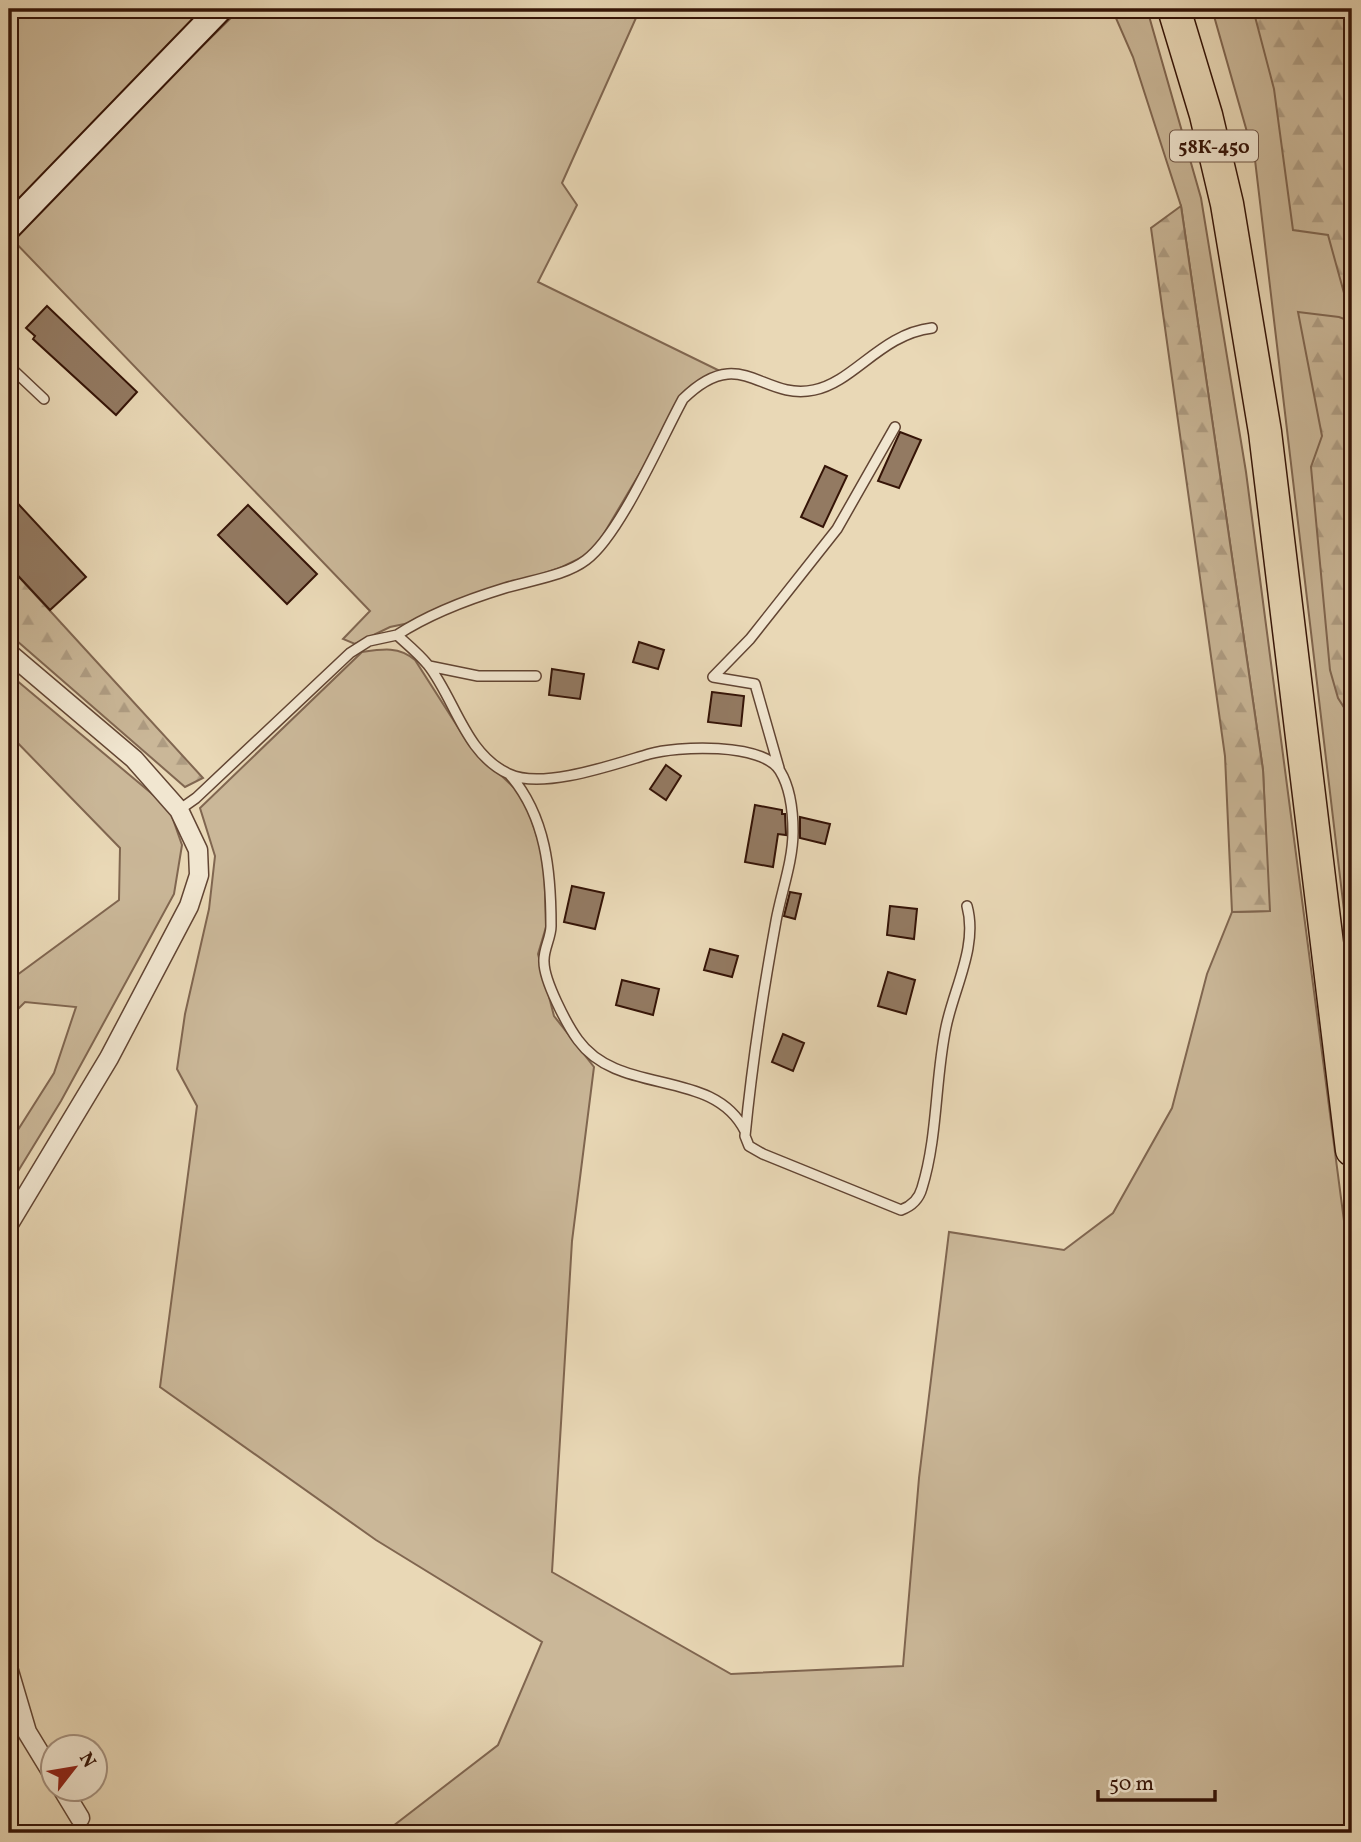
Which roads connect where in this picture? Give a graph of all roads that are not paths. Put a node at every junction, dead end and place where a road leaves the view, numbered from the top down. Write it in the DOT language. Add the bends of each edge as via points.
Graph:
graph roads {
  1 [pos="220,9"];
  2 [pos="1174,9"];
  3 [pos="9,227"];
  4 [pos="932,328"];
  5 [pos="9,366"];
  6 [pos="44,400"];
  7 [pos="895,427"];
  8 [pos="397,635"];
  9 [pos="9,653"];
  10 [pos="429,666"];
  11 [pos="536,676"];
  12 [pos="779,768"];
  13 [pos="510,775"];
  14 [pos="179,810"];
  15 [pos="967,906"];
  16 [pos="746,1131"];
  17 [pos="1352,1150"];
  18 [pos="9,1224"];
  19 [pos="9,1671"];
  20 [pos="38,1750"];
  21 [pos="72,1804"];
  22 [pos="80,1818"];
  1 -- 3 [label="street"];
  2 -- 17 [label="highway, 58К-450" via="1206,115 1247,312"];
  4 -- 8 [label="lane" via="899,337 812,391 725,373 696,386 683,399 619,519 585,561 480,597"];
  5 -- 6 [label="lane"];
  7 -- 12 [label="lane" via="837,530 750,639 713,677 755,684"];
  8 -- 10 [label="lane"];
  8 -- 14 [label="lane" via="369,641 351,653"];
  9 -- 14 [label="street" via="134,759"];
  10 -- 11 [label="lane" via="478,676"];
  10 -- 13 [label="lane" via="466,732 488,759"];
  12 -- 13 [label="lane" via="719,747 685,746 584,773 536,778"];
  12 -- 16 [label="lane" via="791,799 793,835 764,991"];
  13 -- 16 [label="lane" via="526,794 545,842 551,928 544,963 578,1041 596,1059 626,1076 677,1086 723,1104"];
  14 -- 18 [label="street" via="198,850 199,875 189,906 109,1058"];
  15 -- 16 [label="lane" via="971,922 965,961 946,1028 923,1187 910,1207 901,1210 763,1154 749,1146"];
  19 -- 20 [label="street" via="27,1732"];
  21 -- 22 [label="street"];
}
